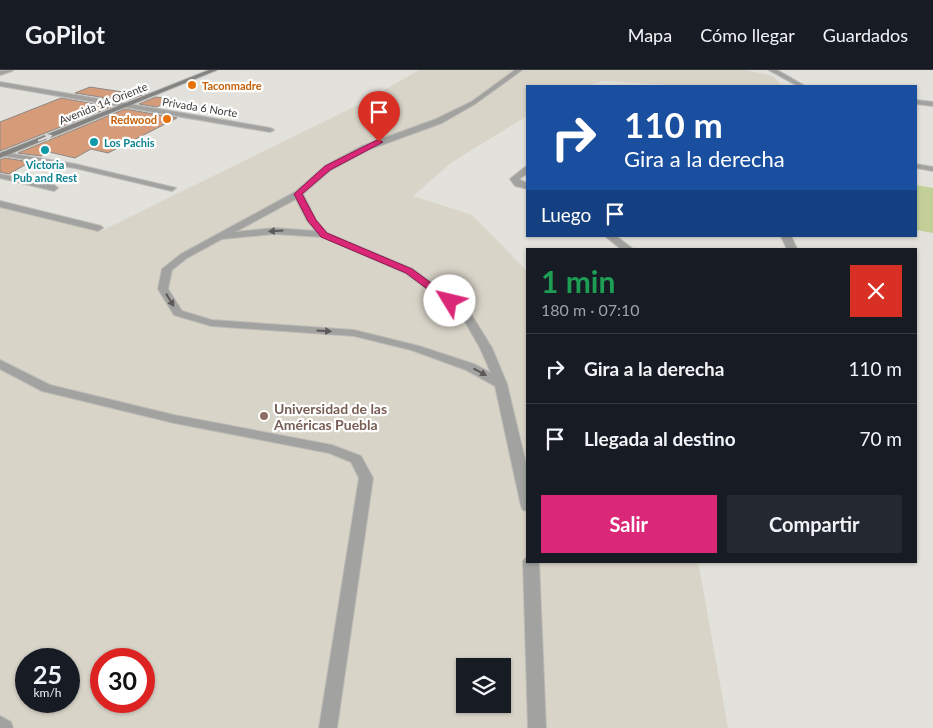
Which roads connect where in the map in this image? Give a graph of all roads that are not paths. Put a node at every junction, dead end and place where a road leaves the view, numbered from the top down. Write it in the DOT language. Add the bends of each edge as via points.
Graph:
graph roads {
  1 [pos="10,70"];
  2 [pos="214,70"];
  3 [pos="519,70"];
  4 [pos="772,70"];
  5 [pos="0,73"];
  6 [pos="0,84"];
  7 [pos="800,85"];
  8 [pos="917,102"];
  9 [pos="933,104"];
  10 [pos="125,106"];
  11 [pos="270,130"];
  12 [pos="2,156"];
  13 [pos="917,166"];
  14 [pos="933,169"];
  15 [pos="526,170"];
  16 [pos="0,176"];
  17 [pos="526,186"];
  18 [pos="54,188"];
  19 [pos="172,188"];
  20 [pos="298,194"];
  21 [pos="0,204"];
  22 [pos="98,228"];
  23 [pos="324,235"];
  24 [pos="611,237"];
  25 [pos="208,241"];
  26 [pos="627,248"];
  27 [pos="0,364"];
  28 [pos="501,384"];
  29 [pos="526,497"];
  30 [pos="531,563"];
  31 [pos="0,725"];
  32 [pos="4,728"];
  33 [pos="328,728"];
  34 [pos="537,728"];
  1 -- 5 [label="street"];
  2 -- 10 [label="main road, Avenida 14 Oriente"];
  3 -- 20 [label="street" via="473,103 439,120 372,145 328,168"];
  4 -- 7 [label="street"];
  6 -- 10 [label="street, Privada 6 Norte"];
  8 -- 9 [label="street"];
  10 -- 11 [label="street, Privada 6 Norte"];
  12 -- 10 [label="main road, Avenida 14 Oriente, one-way"];
  12 -- 19 [label="street" via="75,166"];
  13 -- 14 [label="street"];
  15 -- 17 [label="street" via="514,179"];
  16 -- 18 [label="street"];
  20 -- 23 [label="street" via="312,221"];
  20 -- 25 [label="street"];
  21 -- 22 [label="street"];
  23 -- 25 [label="street, one-way" via="276,230"];
  23 -- 28 [label="street" via="409,271 464,311 486,348"];
  24 -- 26 [label="street"];
  25 -- 28 [label="street, one-way" via="167,269 163,289 178,312 211,324 354,333 470,366"];
  27 -- 33 [label="street" via="46,388 174,419 332,449 356,459 366,478"];
  28 -- 29 [label="street"];
  30 -- 34 [label="street"];
  31 -- 32 [label="street"];
}
